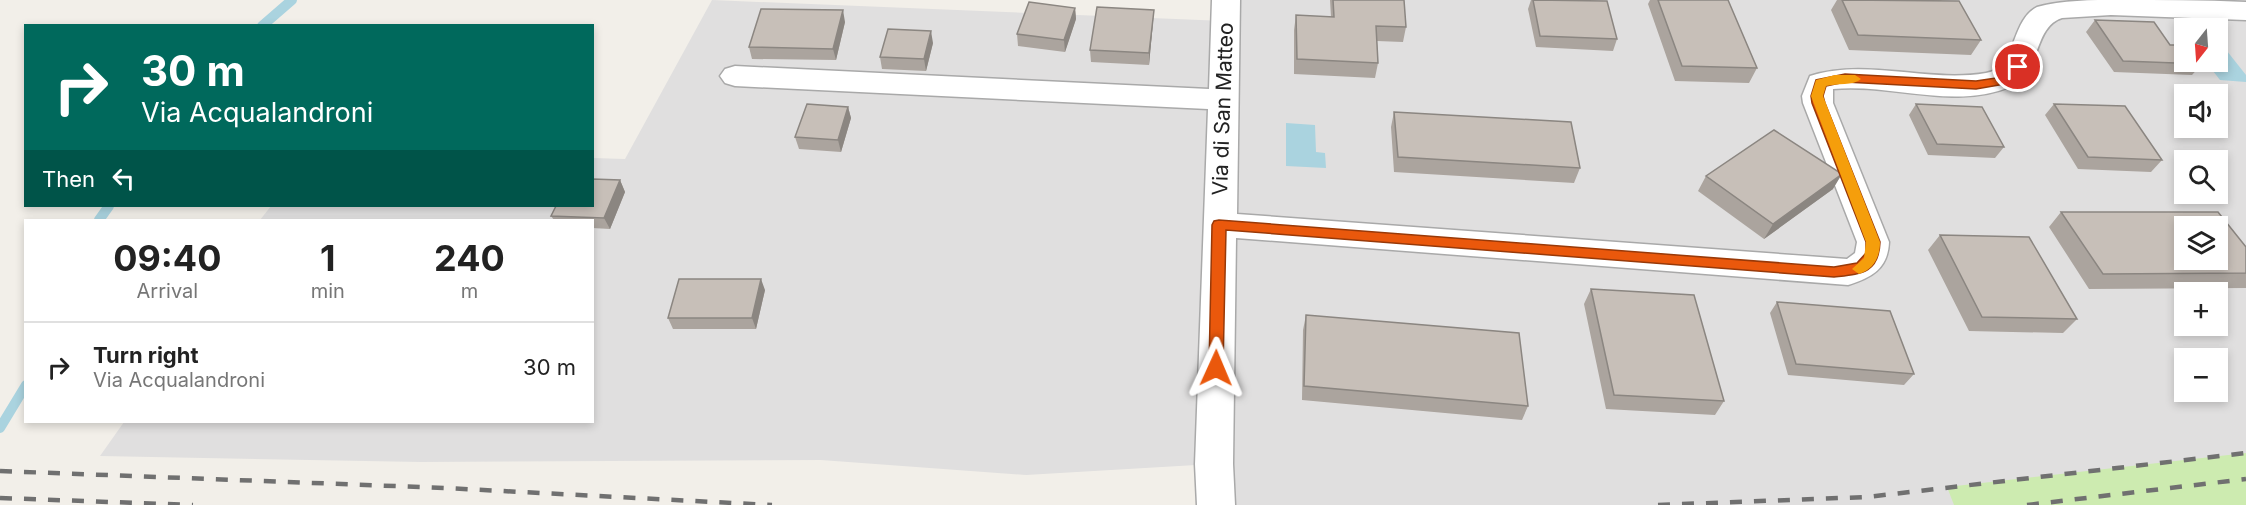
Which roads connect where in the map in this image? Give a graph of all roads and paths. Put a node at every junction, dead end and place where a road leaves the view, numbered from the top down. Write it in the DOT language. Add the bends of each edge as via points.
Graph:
graph roads {
  1 [pos="1226,0"];
  2 [pos="2246,12"];
  3 [pos="735,76"];
  4 [pos="1223,100"];
  5 [pos="1219,225"];
  6 [pos="1216,505"];
  1 -- 4 [label="street, Via di San Matteo"];
  2 -- 5 [label="street" via="2062,8 2043,16 2018,67 1999,81 1962,85 1845,78 1820,83 1818,103 1873,242 1869,261 1848,272"];
  3 -- 4 [label="street"];
  4 -- 5 [label="street, Via di San Matteo"];
  5 -- 6 [label="street, Via di San Matteo"];
}
